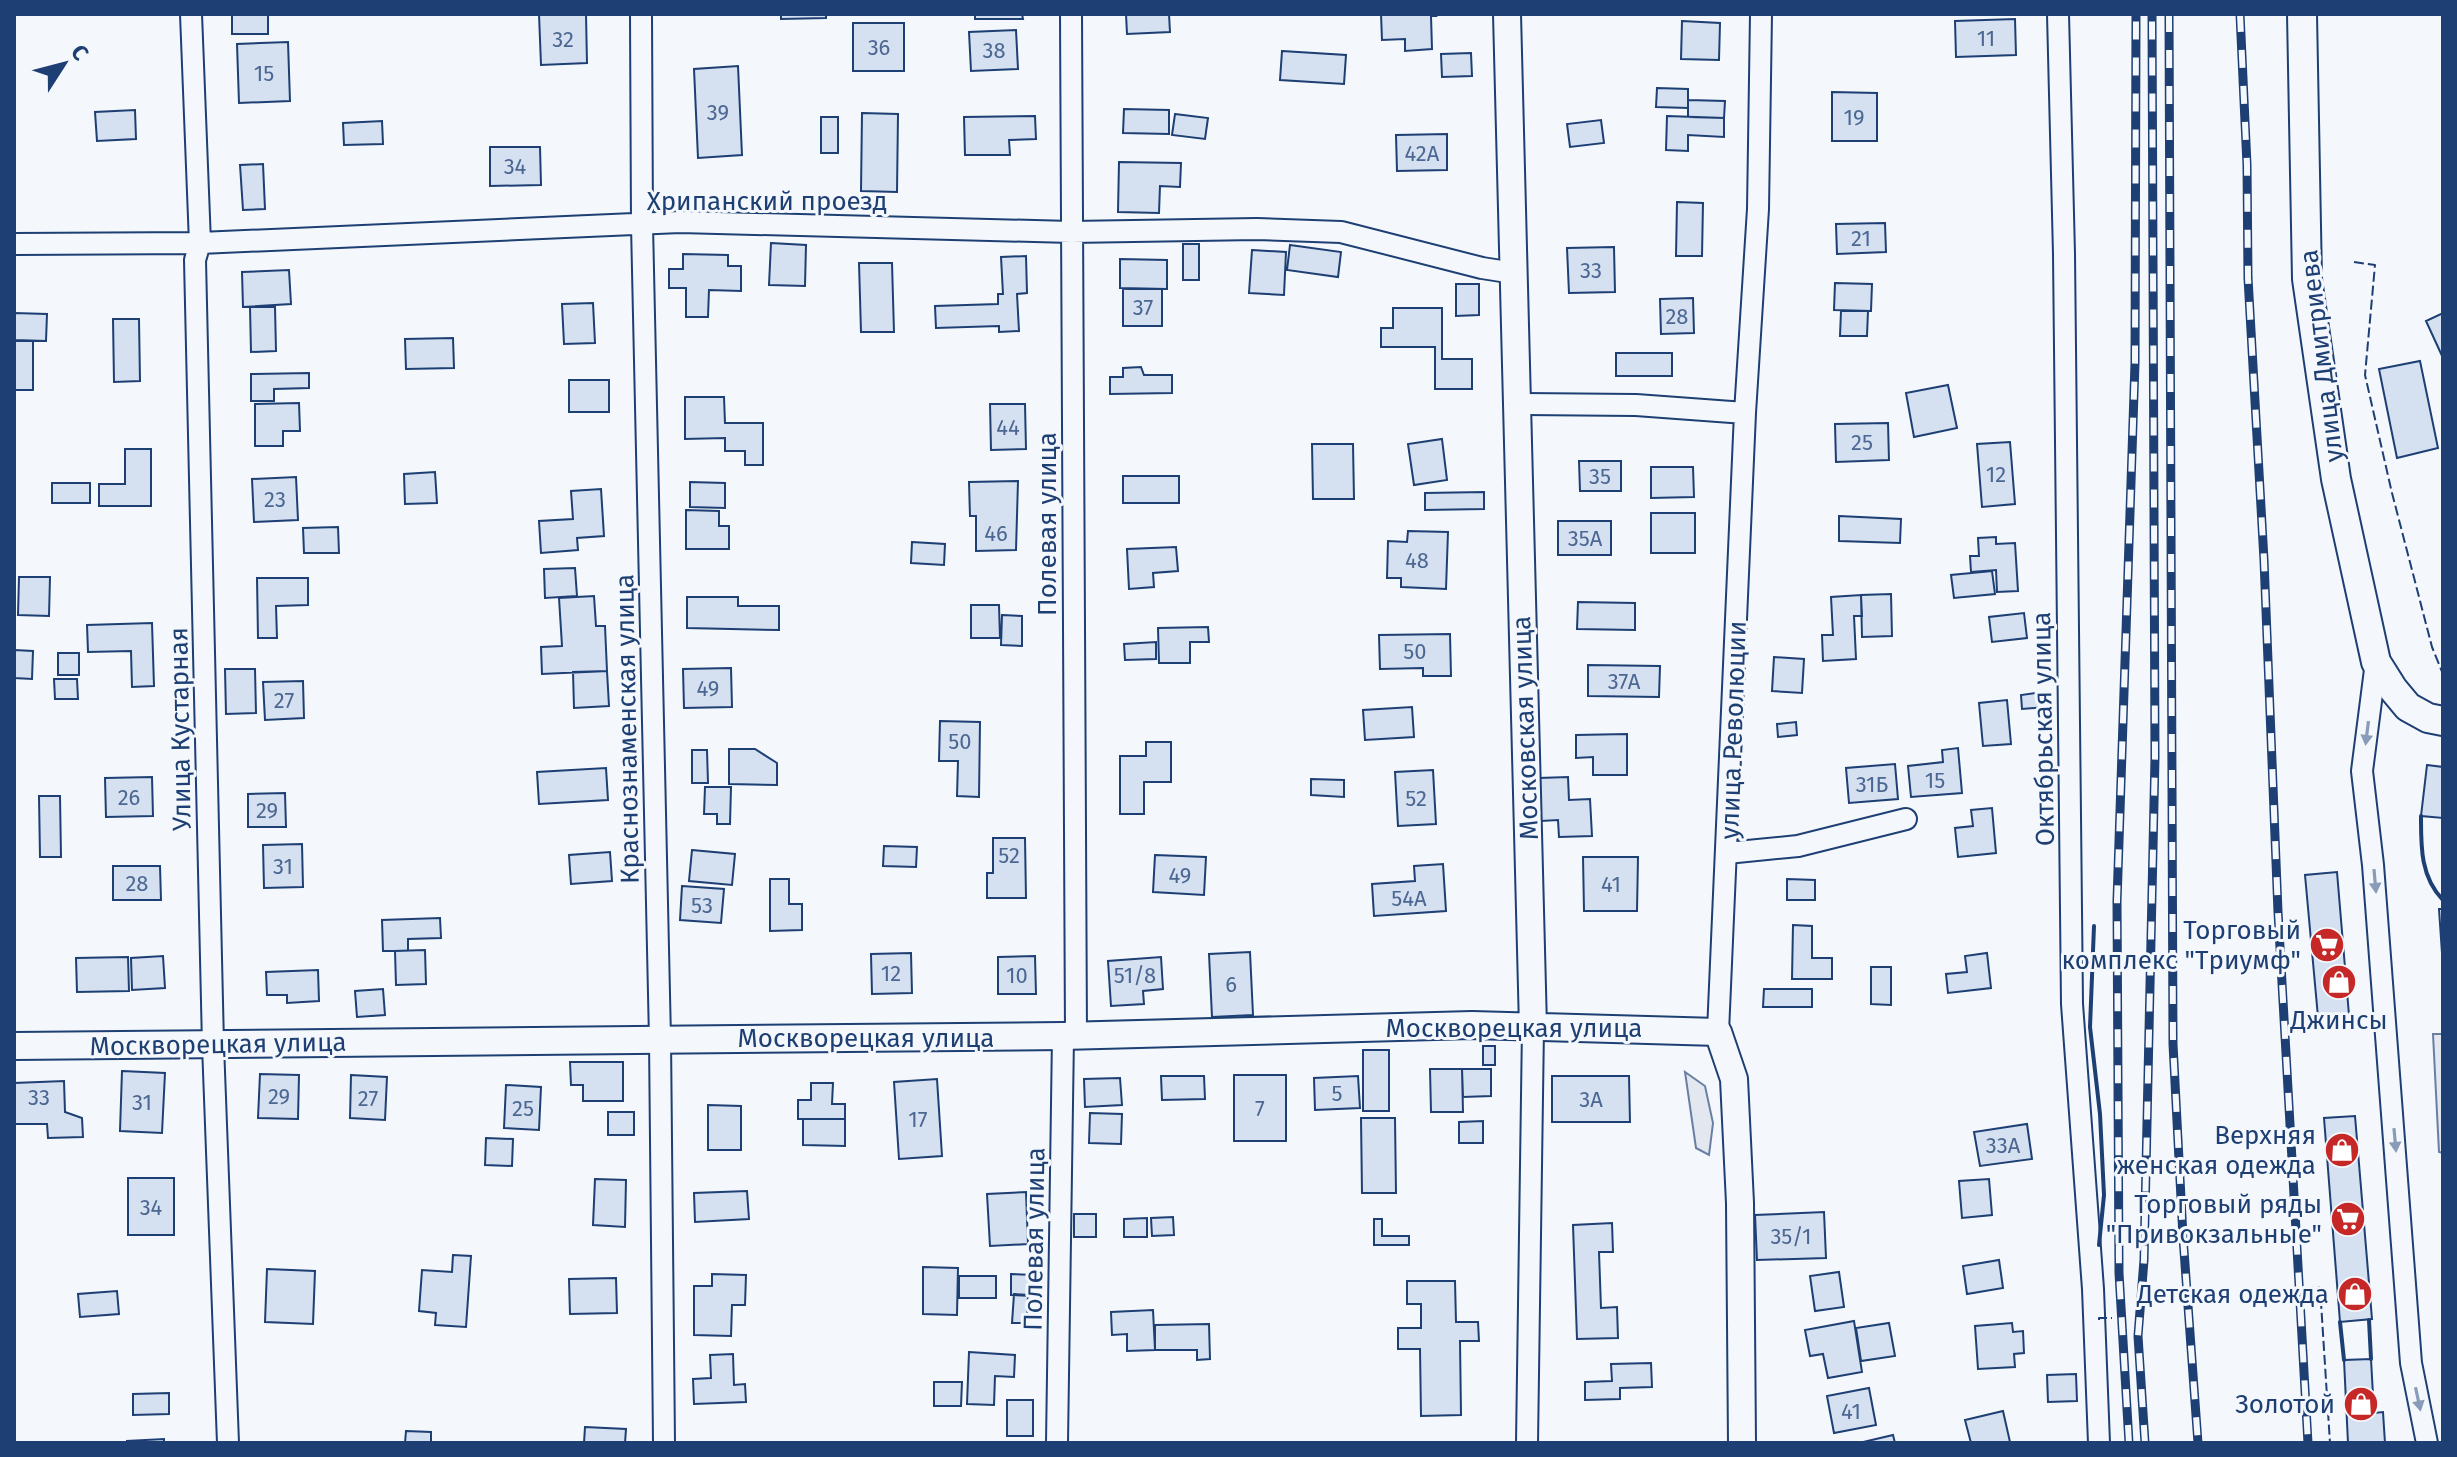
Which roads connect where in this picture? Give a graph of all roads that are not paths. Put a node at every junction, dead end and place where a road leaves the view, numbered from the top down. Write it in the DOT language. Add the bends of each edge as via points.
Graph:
graph roads {
  1 [pos="191,14"];
  2 [pos="641,14"];
  3 [pos="1071,14"];
  4 [pos="1507,14"];
  5 [pos="1761,14"];
  6 [pos="2058,14"];
  7 [pos="2302,14"];
  8 [pos="642,225"];
  9 [pos="1071,232"];
  10 [pos="200,243"];
  11 [pos="14,244"];
  12 [pos="1514,273"];
  13 [pos="1516,404"];
  14 [pos="1745,413"];
  15 [pos="2376,662"];
  16 [pos="2443,721"];
  17 [pos="1906,819"];
  18 [pos="1727,853"];
  19 [pos="1533,1027"];
  20 [pos="1718,1032"];
  21 [pos="1069,1035"];
  22 [pos="660,1039"];
  23 [pos="213,1045"];
  24 [pos="14,1046"];
  25 [pos="228,1443"];
  26 [pos="664,1443"];
  27 [pos="1057,1443"];
  28 [pos="1527,1443"];
  29 [pos="1742,1443"];
  30 [pos="2099,1443"];
  31 [pos="2427,1443"];
  1 -- 10 [label="street, Улица Кустарная"];
  2 -- 8 [label="street, Краснознаменская улица"];
  3 -- 9 [label="street, Полевая улица"];
  4 -- 12 [label="street, Московская улица"];
  5 -- 14 [label="street, улица Революции" via="1758,209"];
  6 -- 30 [label="street, Октябрьская улица" via="2072,1004"];
  7 -- 15 [label="main road, улица Дмитриева" via="2307,279 2336,479"];
  8 -- 9 [label="street, Хрипанский проезд"];
  8 -- 10 [label="street, Хрипанский проезд"];
  8 -- 22 [label="street, Краснознаменская улица"];
  9 -- 12 [label="street, Хрипанский проезд" via="1341,232"];
  9 -- 21 [label="street, Полевая улица"];
  10 -- 11 [label="street, Хрипанский проезд"];
  10 -- 23 [label="street, Улица Кустарная" via="195,260"];
  12 -- 13 [label="street, Московская улица"];
  13 -- 14 [label="street"];
  13 -- 19 [label="street, Московская улица"];
  14 -- 18 [label="street, улица Революции"];
  15 -- 16 [label="main road" via="2408,707"];
  15 -- 31 [label="street, one-way" via="2362,771 2411,1363"];
  17 -- 18 [label="street" via="1798,846"];
  18 -- 20 [label="street, улица Революции"];
  19 -- 20 [label="street, Москворецкая улица"];
  19 -- 21 [label="street, Москворецкая улица"];
  19 -- 28 [label="street, Московская улица"];
  20 -- 29 [label="street, улица Революции" via="1734,1079"];
  21 -- 22 [label="street, Москворецкая улица"];
  21 -- 27 [label="street, Полевая улица"];
  22 -- 23 [label="street, Москворецкая улица"];
  22 -- 26 [label="street, Краснознаменская улица"];
  23 -- 24 [label="street, Москворецкая улица"];
  23 -- 25 [label="street, Улица Кустарная"];
}
